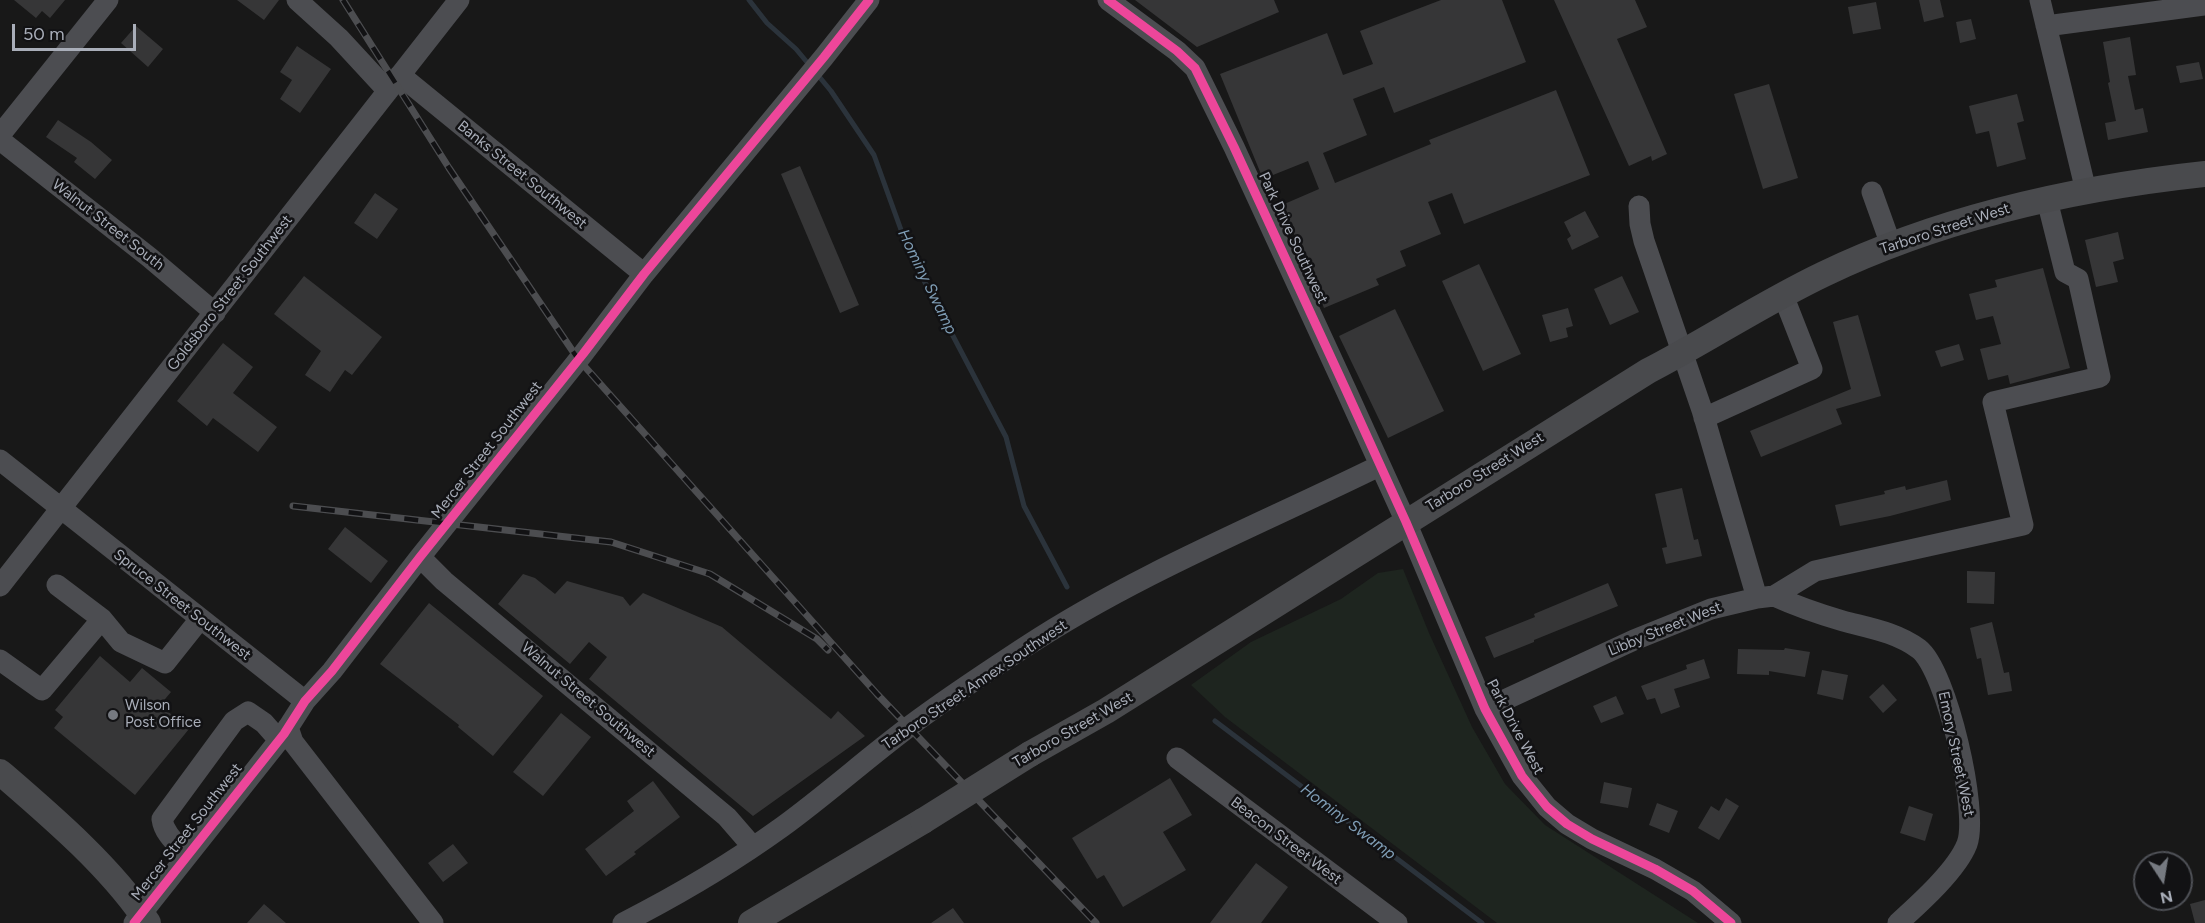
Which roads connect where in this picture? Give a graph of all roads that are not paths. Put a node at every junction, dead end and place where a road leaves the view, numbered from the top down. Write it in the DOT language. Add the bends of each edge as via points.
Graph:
graph roads {
  1 [pos="108,0"];
  2 [pos="297,0"];
  3 [pos="459,0"];
  4 [pos="869,0"];
  5 [pos="1108,0"];
  6 [pos="2040,0"];
  7 [pos="2205,5"];
  8 [pos="2046,26"];
  9 [pos="394,83"];
  10 [pos="0,135"];
  11 [pos="0,140"];
  12 [pos="2205,174"];
  13 [pos="2086,191"];
  14 [pos="1872,192"];
  15 [pos="2047,200"];
  16 [pos="1639,206"];
  17 [pos="1891,245"];
  18 [pos="644,274"];
  19 [pos="1783,295"];
  20 [pos="214,313"];
  21 [pos="1682,354"];
  22 [pos="1704,418"];
  23 [pos="0,460"];
  24 [pos="1380,466"];
  25 [pos="61,509"];
  26 [pos="1406,522"];
  27 [pos="420,557"];
  28 [pos="57,585"];
  29 [pos="0,586"];
  30 [pos="1765,597"];
  31 [pos="102,619"];
  32 [pos="200,619"];
  33 [pos="0,660"];
  34 [pos="305,701"];
  35 [pos="1485,709"];
  36 [pos="284,734"];
  37 [pos="1177,758"];
  38 [pos="0,772"];
  39 [pos="753,847"];
  40 [pos="187,855"];
  41 [pos="141,920"];
  42 [pos="433,923"];
  43 [pos="623,923"];
  44 [pos="752,923"];
  45 [pos="1396,923"];
  46 [pos="1731,923"];
  47 [pos="1898,923"];
  1 -- 10 [label="street"];
  2 -- 9 [label="street, Banks Street Southwest"];
  3 -- 9 [label="street, Goldsboro Street Southwest"];
  4 -- 18 [label="street, Mercer Street Southwest"];
  5 -- 24 [label="street, Park Drive Southwest" via="1195,68"];
  6 -- 8 [label="street"];
  7 -- 8 [label="street"];
  8 -- 13 [label="street"];
  9 -- 18 [label="street, Banks Street Southwest"];
  9 -- 20 [label="street, Goldsboro Street Southwest"];
  11 -- 20 [label="street, Walnut Street South" via="149,256"];
  12 -- 13 [label="main road, Tarboro Street West"];
  13 -- 15 [label="main road, Tarboro Street West"];
  14 -- 17 [label="street"];
  15 -- 17 [label="main road, Tarboro Street West" via="2006,208"];
  15 -- 30 [label="street, Libby Street West" via="2065,272 2078,279 2100,377 1993,402 2023,525 1815,571"];
  16 -- 21 [label="street" via="1644,241"];
  17 -- 19 [label="main road, Tarboro Street West"];
  18 -- 27 [label="street, Mercer Street Southwest"];
  19 -- 21 [label="main road, Tarboro Street West"];
  19 -- 22 [label="street" via="1812,369"];
  20 -- 25 [label="street, Goldsboro Street Southwest"];
  21 -- 22 [label="street"];
  21 -- 26 [label="main road, Tarboro Street West" via="1648,371"];
  22 -- 30 [label="street"];
  23 -- 25 [label="street, Spruce Street Southwest"];
  24 -- 26 [label="street, Park Drive Southwest"];
  24 -- 39 [label="street, Tarboro Street Annex Southwest" via="1219,540 1096,604 1028,645 910,726"];
  25 -- 29 [label="street, Goldsboro Street Southwest"];
  25 -- 32 [label="street, Spruce Street Southwest"];
  26 -- 35 [label="street, Park Drive West"];
  26 -- 44 [label="main road, Tarboro Street West, bridge" via="1106,711"];
  27 -- 34 [label="street, Mercer Street Southwest"];
  27 -- 39 [label="street, Walnut Street Southwest" via="727,817"];
  28 -- 31 [label="street"];
  30 -- 35 [label="street, Libby Street West" via="1711,609 1645,635"];
  30 -- 47 [label="street, Emory Street West" via="1897,636 1924,653 1935,669 1950,709 1969,798 1971,830 1953,867"];
  31 -- 32 [label="street" via="122,642 165,663"];
  31 -- 33 [label="street" via="42,690"];
  32 -- 34 [label="street, Spruce Street Southwest"];
  34 -- 36 [label="street, Mercer Street Southwest"];
  35 -- 46 [label="street, Park Drive West" via="1522,776 1567,824 1693,891"];
  36 -- 40 [label="street, Mercer Street Southwest"];
  36 -- 40 [label="street" via="248,712 234,721 162,819 169,836"];
  36 -- 42 [label="street"];
  37 -- 45 [label="street, Beacon Street West"];
  38 -- 41 [label="main road" via="96,860"];
  39 -- 43 [label="street, Tarboro Street Annex Southwest"];
  40 -- 41 [label="street, Mercer Street Southwest"];
}
